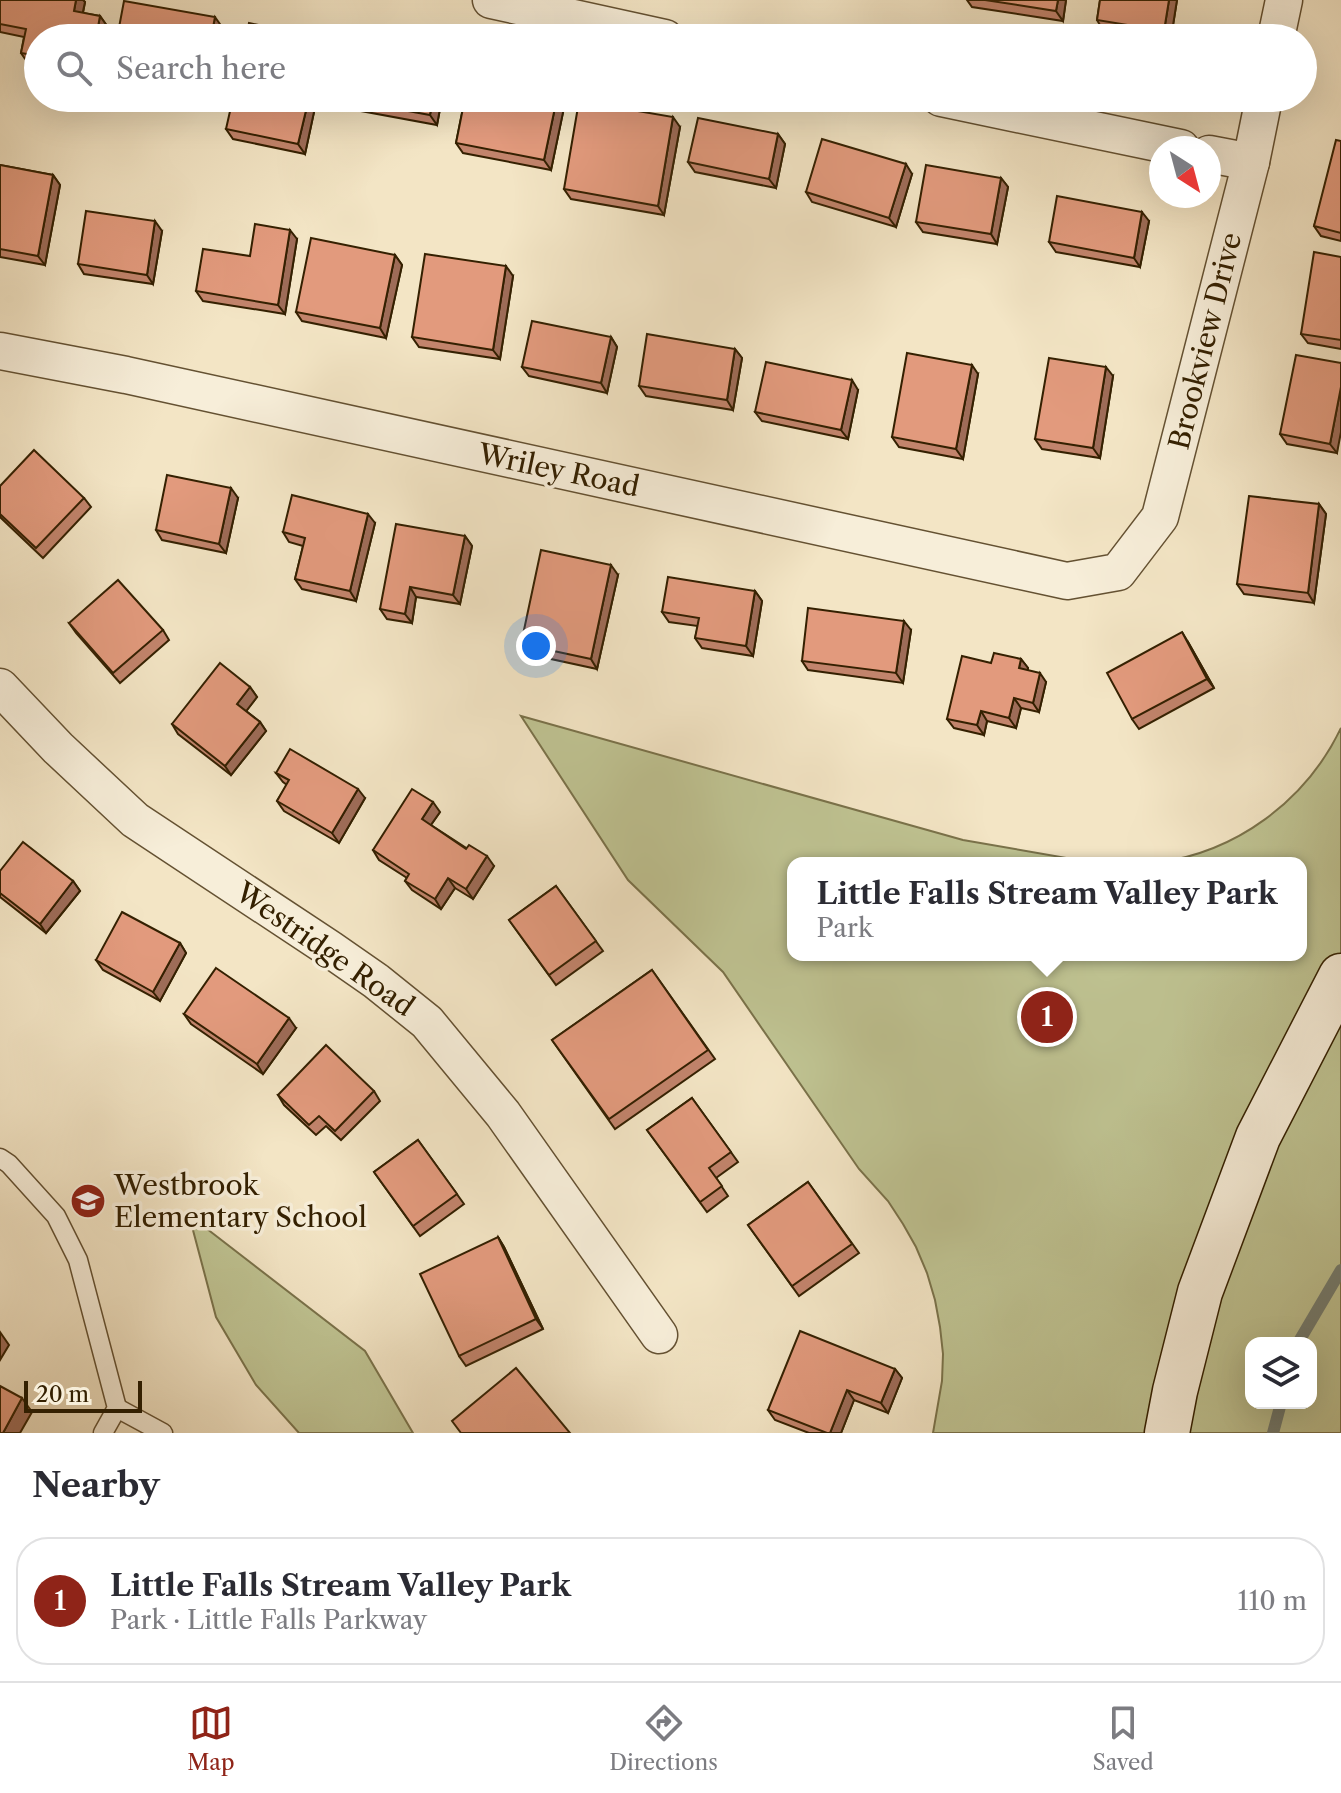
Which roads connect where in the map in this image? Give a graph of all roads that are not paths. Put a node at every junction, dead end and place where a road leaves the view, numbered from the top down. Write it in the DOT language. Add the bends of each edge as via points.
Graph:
graph roads {
  1 [pos="491,0"];
  2 [pos="1284,0"];
  3 [pos="601,24"];
  4 [pos="1279,24"];
  5 [pos="1008,112"];
  6 [pos="1261,112"];
  7 [pos="1149,141"];
  8 [pos="1221,156"];
  9 [pos="1251,162"];
  10 [pos="0,351"];
  11 [pos="1118,572"];
  12 [pos="0,687"];
  13 [pos="1341,976"];
  14 [pos="0,1158"];
  15 [pos="659,1335"];
  16 [pos="117,1408"];
  17 [pos="103,1433"];
  18 [pos="163,1433"];
  19 [pos="1167,1433"];
  1 -- 3 [label="street"];
  2 -- 4 [label="street"];
  5 -- 7 [label="street"];
  6 -- 9 [label="street, Brookview Drive"];
  8 -- 9 [label="street"];
  9 -- 11 [label="street, Brookview Drive" via="1160,517"];
  10 -- 11 [label="street, Wriley Road" via="1067,581"];
  12 -- 15 [label="street, Westridge Road" via="135,820 330,949 427,1022 503,1114"];
  13 -- 19 [label="main road" via="1252,1151 1200,1292"];
  14 -- 16 [label="lane" via="56,1216 78,1260"];
  16 -- 17 [label="lane"];
  16 -- 18 [label="lane"];
}
